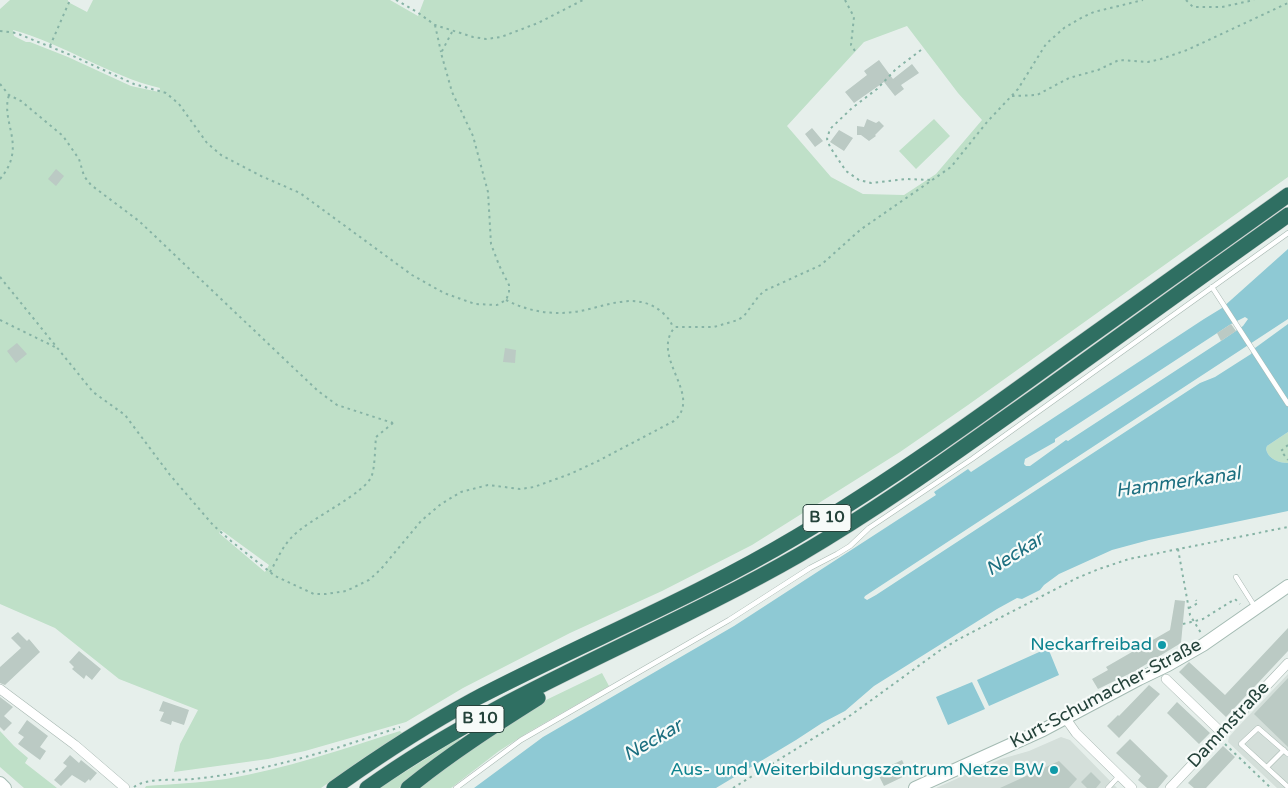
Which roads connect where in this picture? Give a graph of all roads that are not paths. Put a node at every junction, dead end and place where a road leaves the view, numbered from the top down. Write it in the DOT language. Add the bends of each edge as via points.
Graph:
graph roads {
  1 [pos="1288,195"];
  2 [pos="1288,215"];
  3 [pos="1288,233"];
  4 [pos="1212,287"];
  5 [pos="1288,404"];
  6 [pos="1236,577"];
  7 [pos="1288,586"];
  8 [pos="1256,608"];
  9 [pos="598,659"];
  10 [pos="1288,663"];
  11 [pos="1166,679"];
  12 [pos="0,689"];
  13 [pos="1066,719"];
  14 [pos="1220,735"];
  15 [pos="1286,752"];
  16 [pos="1267,767"];
  17 [pos="1119,776"];
  18 [pos="0,783"];
  19 [pos="5,788"];
  20 [pos="125,788"];
  21 [pos="334,788"];
  22 [pos="368,788"];
  23 [pos="408,788"];
  24 [pos="456,788"];
  25 [pos="915,788"];
  26 [pos="1108,788"];
  27 [pos="1132,788"];
  28 [pos="1170,788"];
  29 [pos="1288,788"];
  1 -- 21 [label="highway, B 10" via="934,448 842,509 698,591 473,700"];
  2 -- 9 [label="highway, B 10" via="988,430 851,522 757,579"];
  3 -- 4 [label="lane"];
  4 -- 5 [label="lane"];
  4 -- 24 [label="lane" via="972,459 868,528 850,546 730,620 521,740"];
  6 -- 8 [label="lane"];
  7 -- 8 [label="street, Kurt-Schumacher-Straße"];
  8 -- 13 [label="street, Kurt-Schumacher-Straße" via="1168,665"];
  9 -- 22 [label="highway, B 10" via="466,726"];
  9 -- 23 [label="highway" via="481,732"];
  10 -- 14 [label="street, Dammstraße"];
  11 -- 14 [label="street"];
  12 -- 20 [label="street" via="75,745"];
  13 -- 17 [label="street"];
  13 -- 25 [label="street, Kurt-Schumacher-Straße"];
  14 -- 28 [label="street, Dammstraße"];
  15 -- 16 [label="lane"];
  15 -- 16 [label="lane" via="1258,728 1241,744"];
  16 -- 29 [label="lane"];
  17 -- 26 [label="lane"];
  17 -- 27 [label="street"];
  18 -- 19 [label="street"];
}
